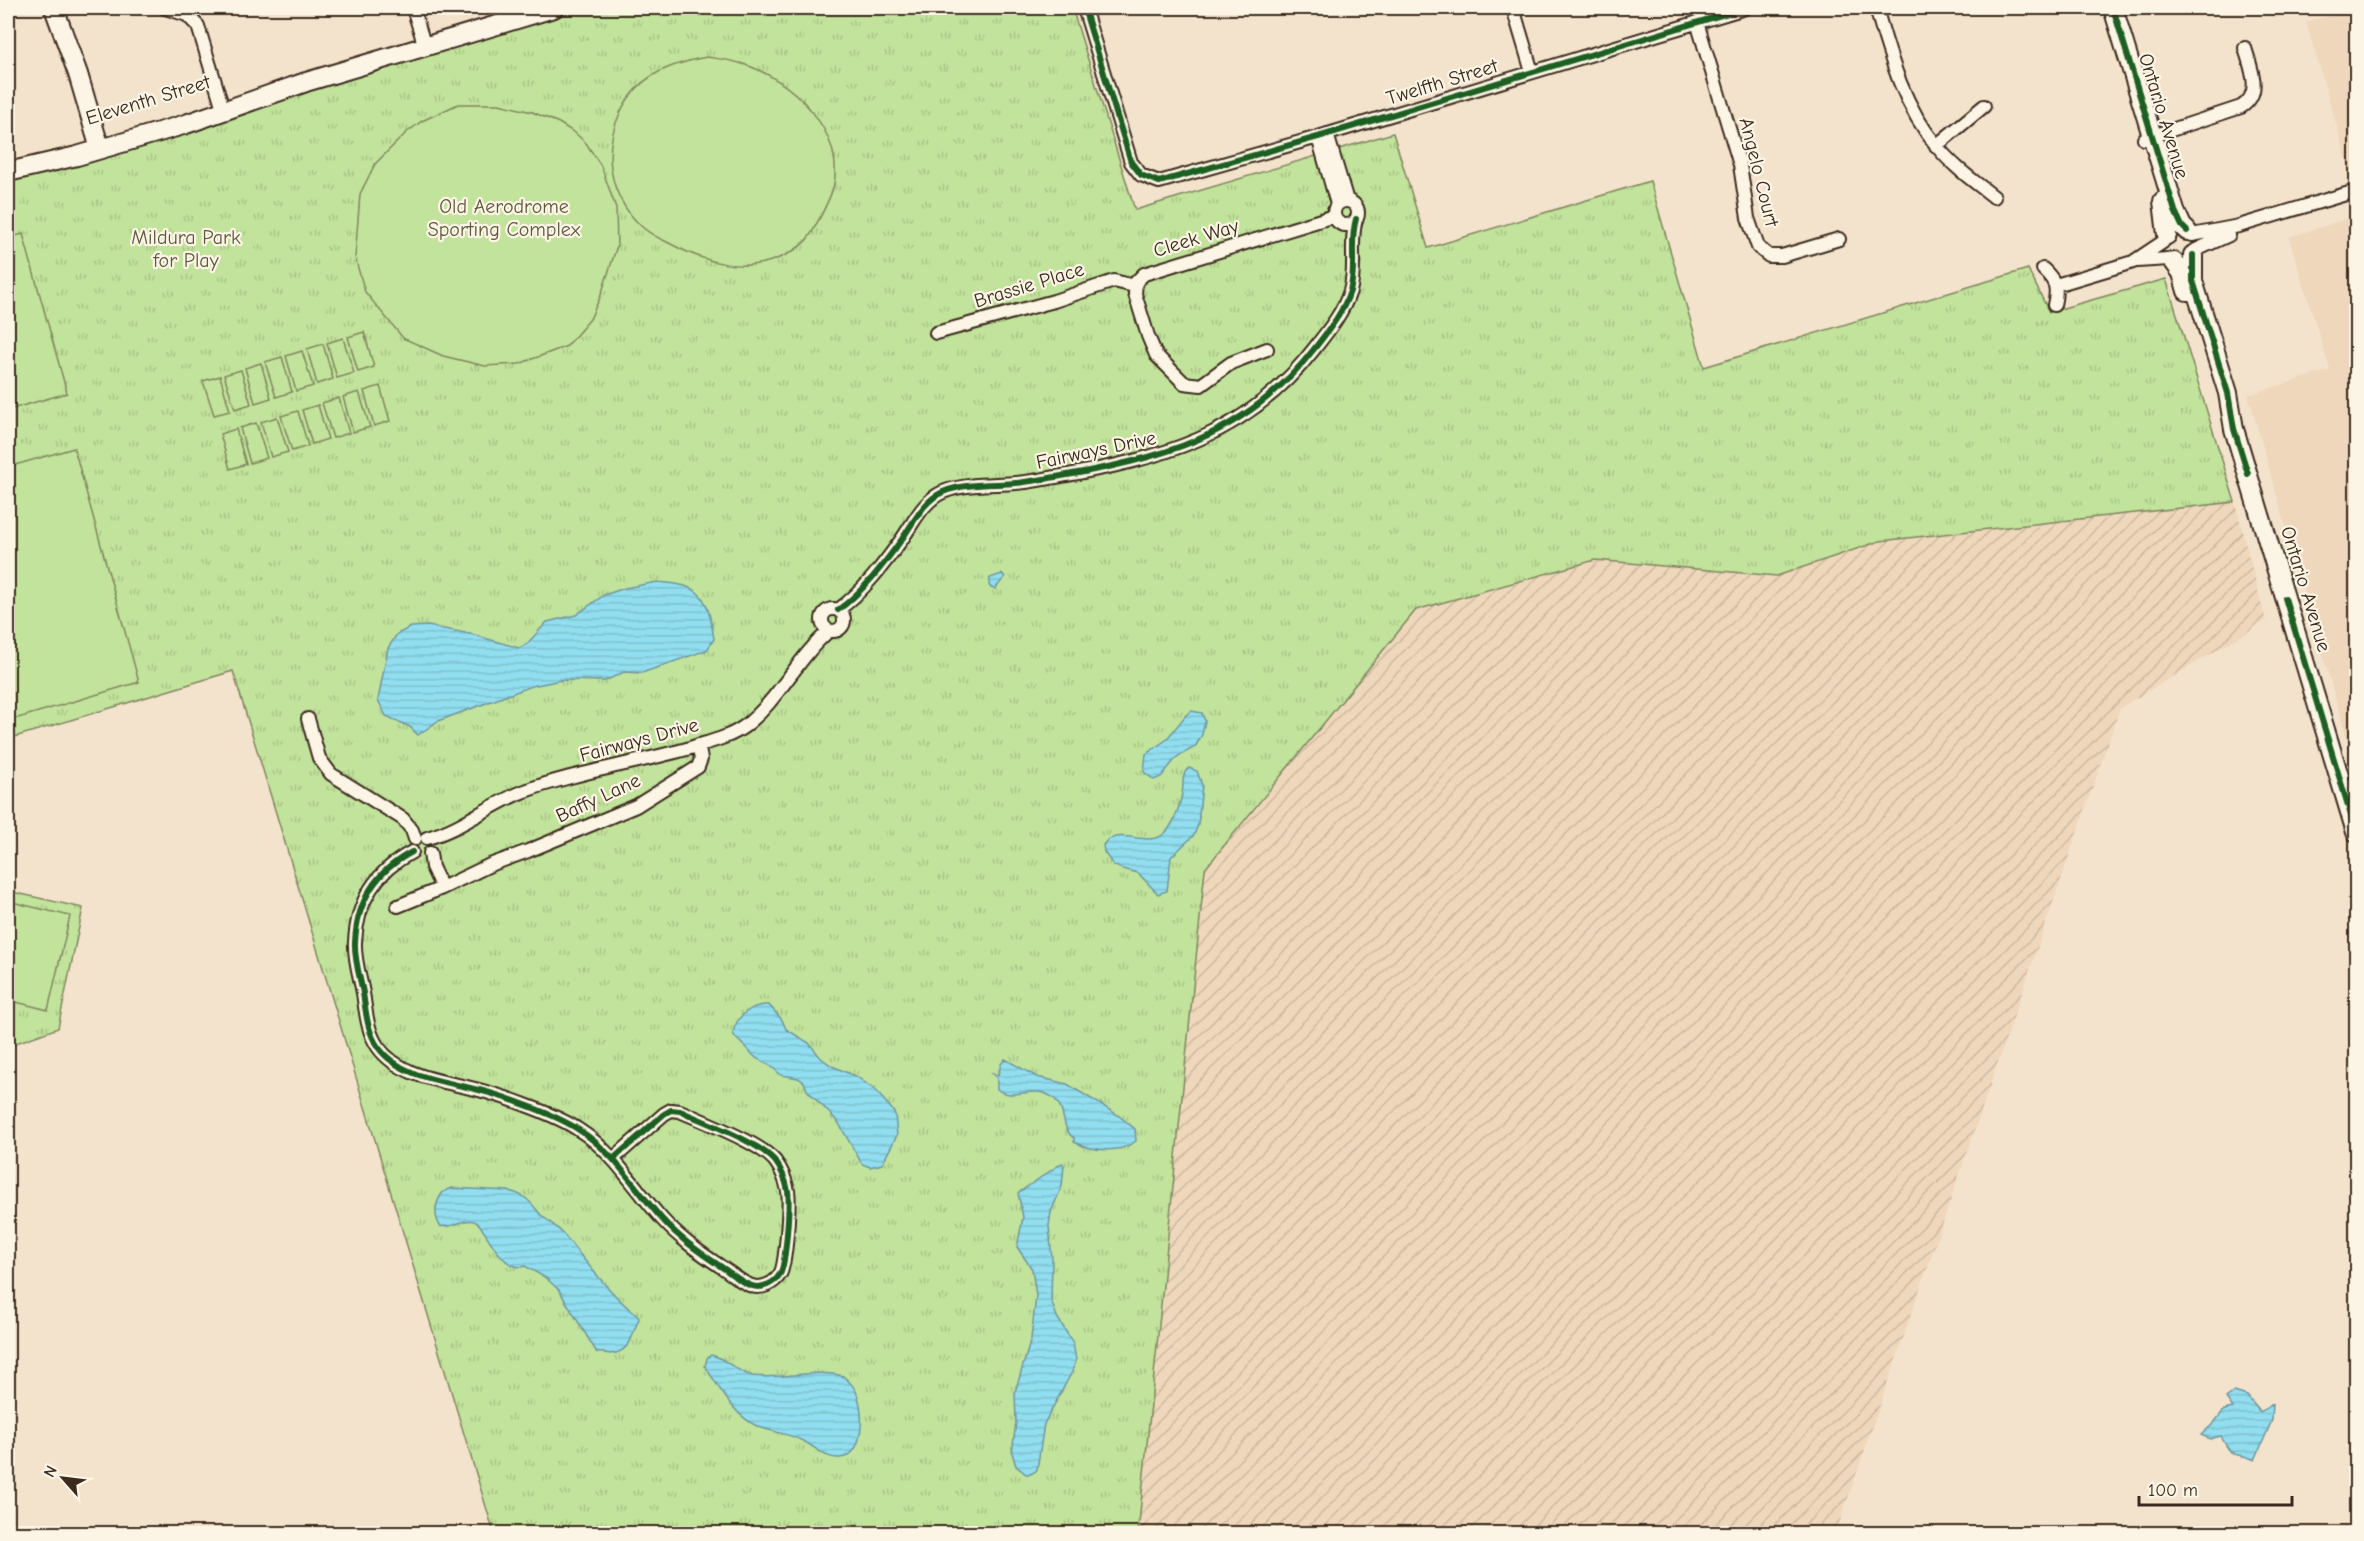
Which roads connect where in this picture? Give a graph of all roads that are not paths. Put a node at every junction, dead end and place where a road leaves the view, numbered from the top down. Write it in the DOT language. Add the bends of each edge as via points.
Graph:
graph roads {
  1 [pos="54,8"];
  2 [pos="165,8"];
  3 [pos="413,8"];
  4 [pos="554,8"];
  5 [pos="1084,8"];
  6 [pos="1513,8"];
  7 [pos="1745,8"];
  8 [pos="1876,8"];
  9 [pos="2106,8"];
  10 [pos="2114,8"];
  11 [pos="1697,22"];
  12 [pos="425,47"];
  13 [pos="2245,48"];
  14 [pos="1532,72"];
  15 [pos="1984,106"];
  16 [pos="222,107"];
  17 [pos="1322,136"];
  18 [pos="2148,137"];
  19 [pos="98,144"];
  20 [pos="1936,146"];
  21 [pos="8,172"];
  22 [pos="2356,190"];
  23 [pos="1994,197"];
  24 [pos="2356,197"];
  25 [pos="1340,211"];
  26 [pos="1356,219"];
  27 [pos="1352,237"];
  28 [pos="1839,239"];
  29 [pos="2192,243"];
  30 [pos="2168,250"];
  31 [pos="2043,269"];
  32 [pos="2056,285"];
  33 [pos="1134,286"];
  34 [pos="2054,305"];
  35 [pos="936,333"];
  36 [pos="1267,349"];
  37 [pos="2234,429"];
  38 [pos="841,612"];
  39 [pos="826,629"];
  40 [pos="308,719"];
  41 [pos="698,745"];
  42 [pos="2356,832"];
  43 [pos="423,848"];
  44 [pos="442,888"];
  45 [pos="398,906"];
  46 [pos="613,1159"];
  1 -- 19 [label="street"];
  2 -- 16 [label="street" via="187,15 198,26"];
  3 -- 12 [label="street"];
  4 -- 12 [label="street, Eleventh Street"];
  5 -- 17 [label="street, Twelfth Street" via="1131,162 1148,179 1164,181"];
  6 -- 14 [label="street"];
  7 -- 11 [label="street, Twelfth Street"];
  8 -- 20 [label="street" via="1902,89"];
  9 -- 18 [label="street, Ontario Avenue"];
  10 -- 18 [label="street, Ontario Avenue"];
  11 -- 14 [label="street, Twelfth Street"];
  11 -- 28 [label="street, Angelo Court" via="1740,165 1745,204 1758,247 1775,257"];
  12 -- 16 [label="street, Eleventh Street"];
  13 -- 18 [label="street" via="2254,91 2248,103"];
  14 -- 17 [label="street, Twelfth Street"];
  15 -- 20 [label="street"];
  16 -- 19 [label="street, Eleventh Street"];
  17 -- 25 [label="street"];
  18 -- 29 [label="street, Ontario Avenue" via="2175,211"];
  18 -- 30 [label="street, Ontario Avenue" via="2165,210"];
  19 -- 21 [label="street, Eleventh Street"];
  20 -- 23 [label="street"];
  22 -- 29 [label="street"];
  24 -- 29 [label="street"];
  25 -- 26 [label="street, Cleek Way" via="1349,224"];
  25 -- 26 [label="street" via="1356,208"];
  25 -- 27 [label="street"];
  25 -- 33 [label="street, Cleek Way" via="1144,274"];
  26 -- 27 [label="street, Fairways Drive"];
  27 -- 38 [label="street, Fairways Drive" via="1354,272 1341,311 1294,372 1256,406 1203,438 1135,462 1019,483 945,491 928,502 895,549"];
  29 -- 30 [label="street" via="2185,262"];
  29 -- 30 [label="street" via="2176,230"];
  29 -- 37 [label="street, Ontario Avenue" via="2193,281 2228,393"];
  30 -- 32 [label="street"];
  30 -- 37 [label="street, Ontario Avenue" via="2182,273"];
  31 -- 32 [label="street"];
  32 -- 34 [label="street"];
  33 -- 35 [label="street, Brassie Place" via="1114,281"];
  33 -- 36 [label="street" via="1152,349 1184,383 1201,385 1231,363"];
  37 -- 42 [label="street, Ontario Avenue"];
  38 -- 39 [label="street" via="844,623 840,629"];
  38 -- 39 [label="street" via="831,609 825,613 822,619"];
  39 -- 41 [label="street, Fairways Drive" via="745,726"];
  40 -- 43 [label="street" via="319,758 331,774 403,819"];
  41 -- 43 [label="street, Fairways Drive" via="542,785 499,803"];
  41 -- 44 [label="street, Baffy Lane" via="698,768 636,806"];
  43 -- 44 [label="street"];
  43 -- 46 [label="street, Fairways Drive" via="389,866 375,881 356,935 367,1018 378,1046 397,1065 414,1073 498,1096 568,1124"];
  44 -- 45 [label="street"];
  46 -- 46 [label="street, Fairways Drive" via="677,1235 708,1258 749,1286 770,1284 780,1274 788,1192 775,1161 762,1150 671,1110"];
}
